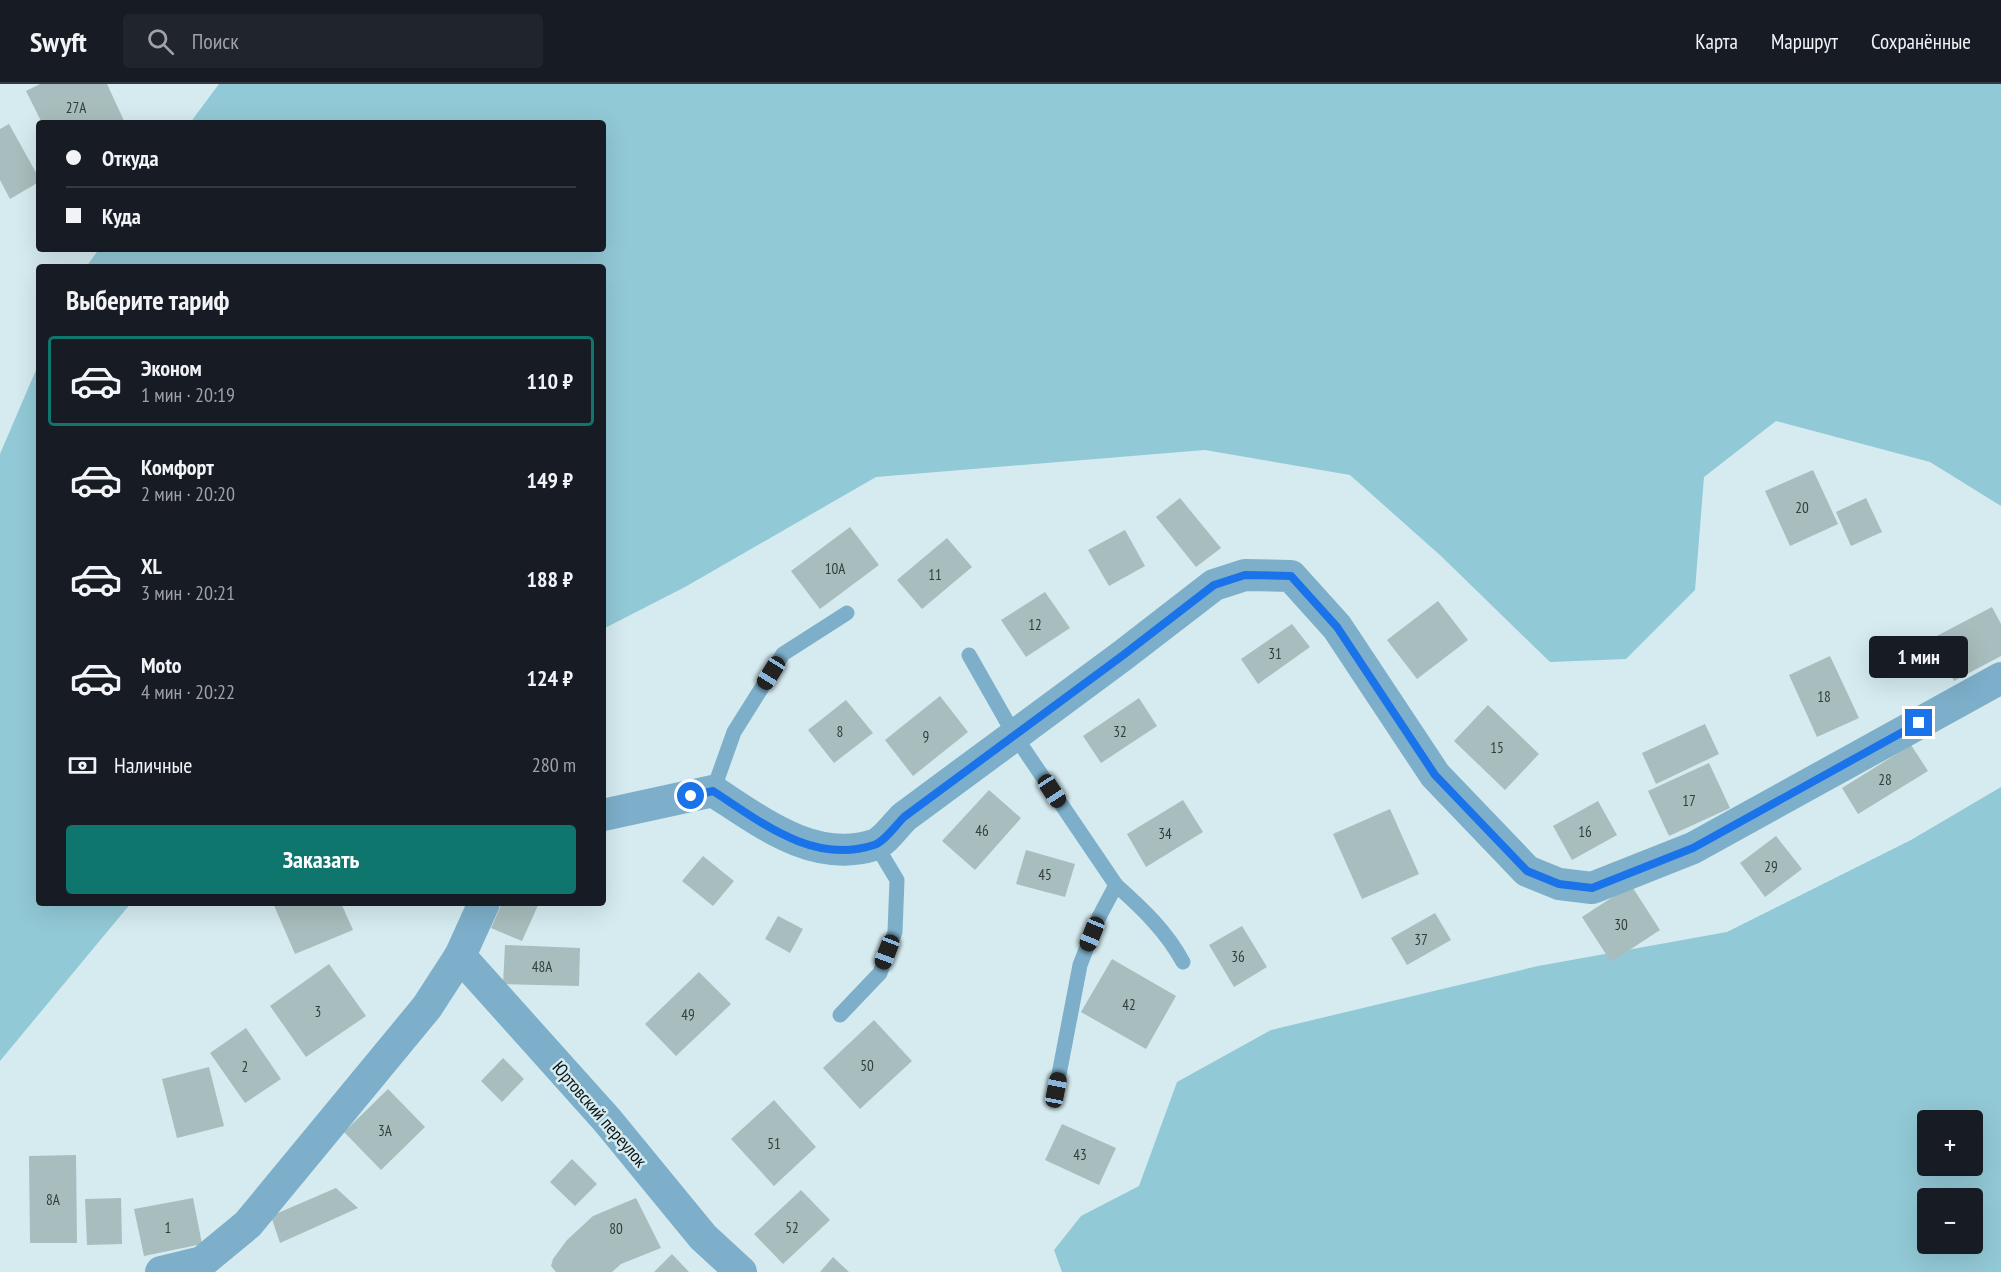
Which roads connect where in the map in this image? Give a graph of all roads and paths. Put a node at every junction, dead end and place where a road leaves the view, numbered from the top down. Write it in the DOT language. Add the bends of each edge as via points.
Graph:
graph roads {
  1 [pos="847,613"];
  2 [pos="969,654"];
  3 [pos="2001,678"];
  4 [pos="1015,736"];
  5 [pos="713,791"];
  6 [pos="606,814"];
  7 [pos="876,845"];
  8 [pos="1116,885"];
  9 [pos="483,906"];
  10 [pos="460,956"];
  11 [pos="1183,962"];
  12 [pos="840,1015"];
  13 [pos="1056,1090"];
  14 [pos="161,1272"];
  15 [pos="741,1272"];
  1 -- 5 [label="lane" via="783,654 734,732"];
  2 -- 4 [label="lane"];
  3 -- 4 [label="street" via="1693,848 1592,888 1559,884 1527,871 1435,775 1337,627 1291,576 1245,575 1214,585"];
  4 -- 7 [label="street" via="904,817"];
  4 -- 8 [label="lane"];
  5 -- 6 [label="street"];
  5 -- 7 [label="street" via="782,835 819,848"];
  7 -- 12 [label="lane" via="897,880 895,932 880,972"];
  8 -- 11 [label="lane" via="1156,922"];
  8 -- 13 [label="lane" via="1080,965"];
  9 -- 10 [label="street"];
  10 -- 14 [label="street" via="427,1007 248,1224 202,1262"];
  10 -- 15 [label="street, Юртовский переулок" via="607,1120 704,1237"];
}
